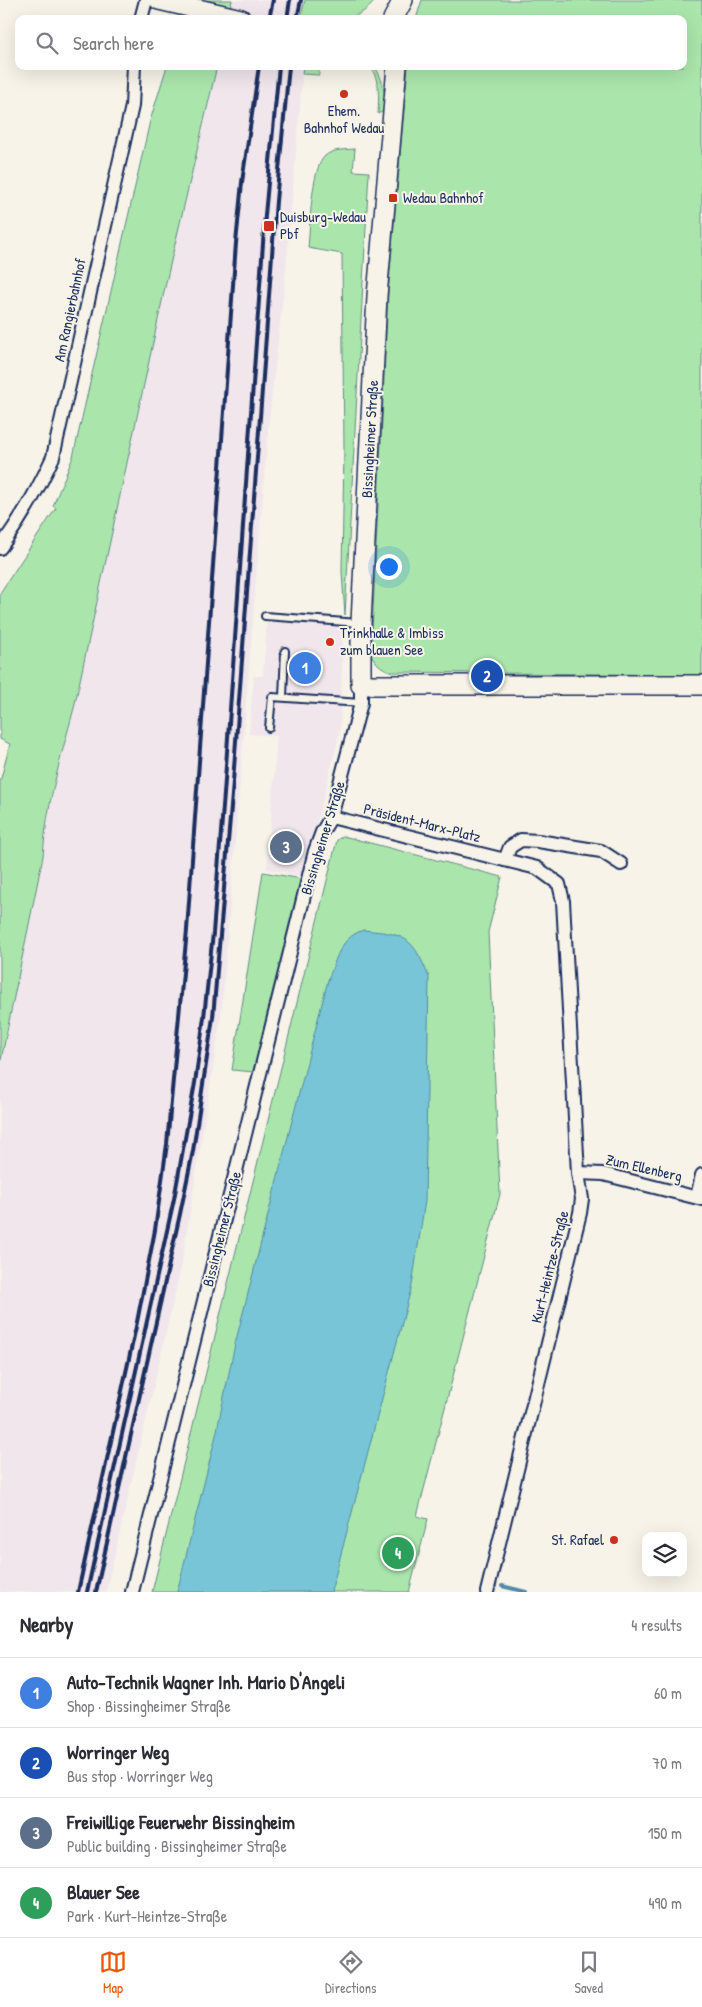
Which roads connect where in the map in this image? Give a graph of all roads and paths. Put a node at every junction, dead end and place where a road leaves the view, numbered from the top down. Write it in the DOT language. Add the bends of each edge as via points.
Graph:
graph roads {
  1 [pos="146,0"];
  2 [pos="159,0"];
  3 [pos="403,0"];
  4 [pos="142,15"];
  5 [pos="225,15"];
  6 [pos="395,15"];
  7 [pos="134,70"];
  8 [pos="384,70"];
  9 [pos="396,70"];
  10 [pos="394,96"];
  11 [pos="0,548"];
  12 [pos="265,616"];
  13 [pos="361,623"];
  14 [pos="285,651"];
  15 [pos="702,686"];
  16 [pos="361,694"];
  17 [pos="283,698"];
  18 [pos="269,728"];
  19 [pos="331,817"];
  20 [pos="505,860"];
  21 [pos="621,864"];
  22 [pos="559,884"];
  23 [pos="578,1172"];
  24 [pos="702,1175"];
  25 [pos="699,1198"];
  26 [pos="132,1592"];
  27 [pos="486,1592"];
  1 -- 4 [label="street"];
  2 -- 5 [label="street"];
  3 -- 6 [label="street"];
  7 -- 11 [label="street, Am Rangierbahnhof" via="132,106 55,448 41,484 20,522"];
  8 -- 10 [label="street, Bissingheimer Straße"];
  9 -- 10 [label="street, Bissingheimer Straße"];
  10 -- 13 [label="street, Bissingheimer Straße" via="377,296"];
  12 -- 13 [label="lane"];
  13 -- 16 [label="street, Bissingheimer Straße"];
  14 -- 17 [label="lane"];
  15 -- 16 [label="street"];
  16 -- 17 [label="lane"];
  16 -- 19 [label="street, Bissingheimer Straße"];
  17 -- 18 [label="lane" via="272,697"];
  19 -- 20 [label="street, Präsident-Marx-Platz"];
  19 -- 26 [label="street, Bissingheimer Straße" via="315,851"];
  20 -- 21 [label="street" via="510,847 521,840 601,851"];
  20 -- 22 [label="street, Präsident-Marx-Platz" via="537,868"];
  22 -- 23 [label="street, Kurt-Heintze-Straße" via="563,901"];
  23 -- 25 [label="street, Zum Ellenberg" via="603,1174"];
  23 -- 27 [label="street, Kurt-Heintze-Straße" via="582,1199 580,1213"];
  24 -- 25 [label="street"];
}
